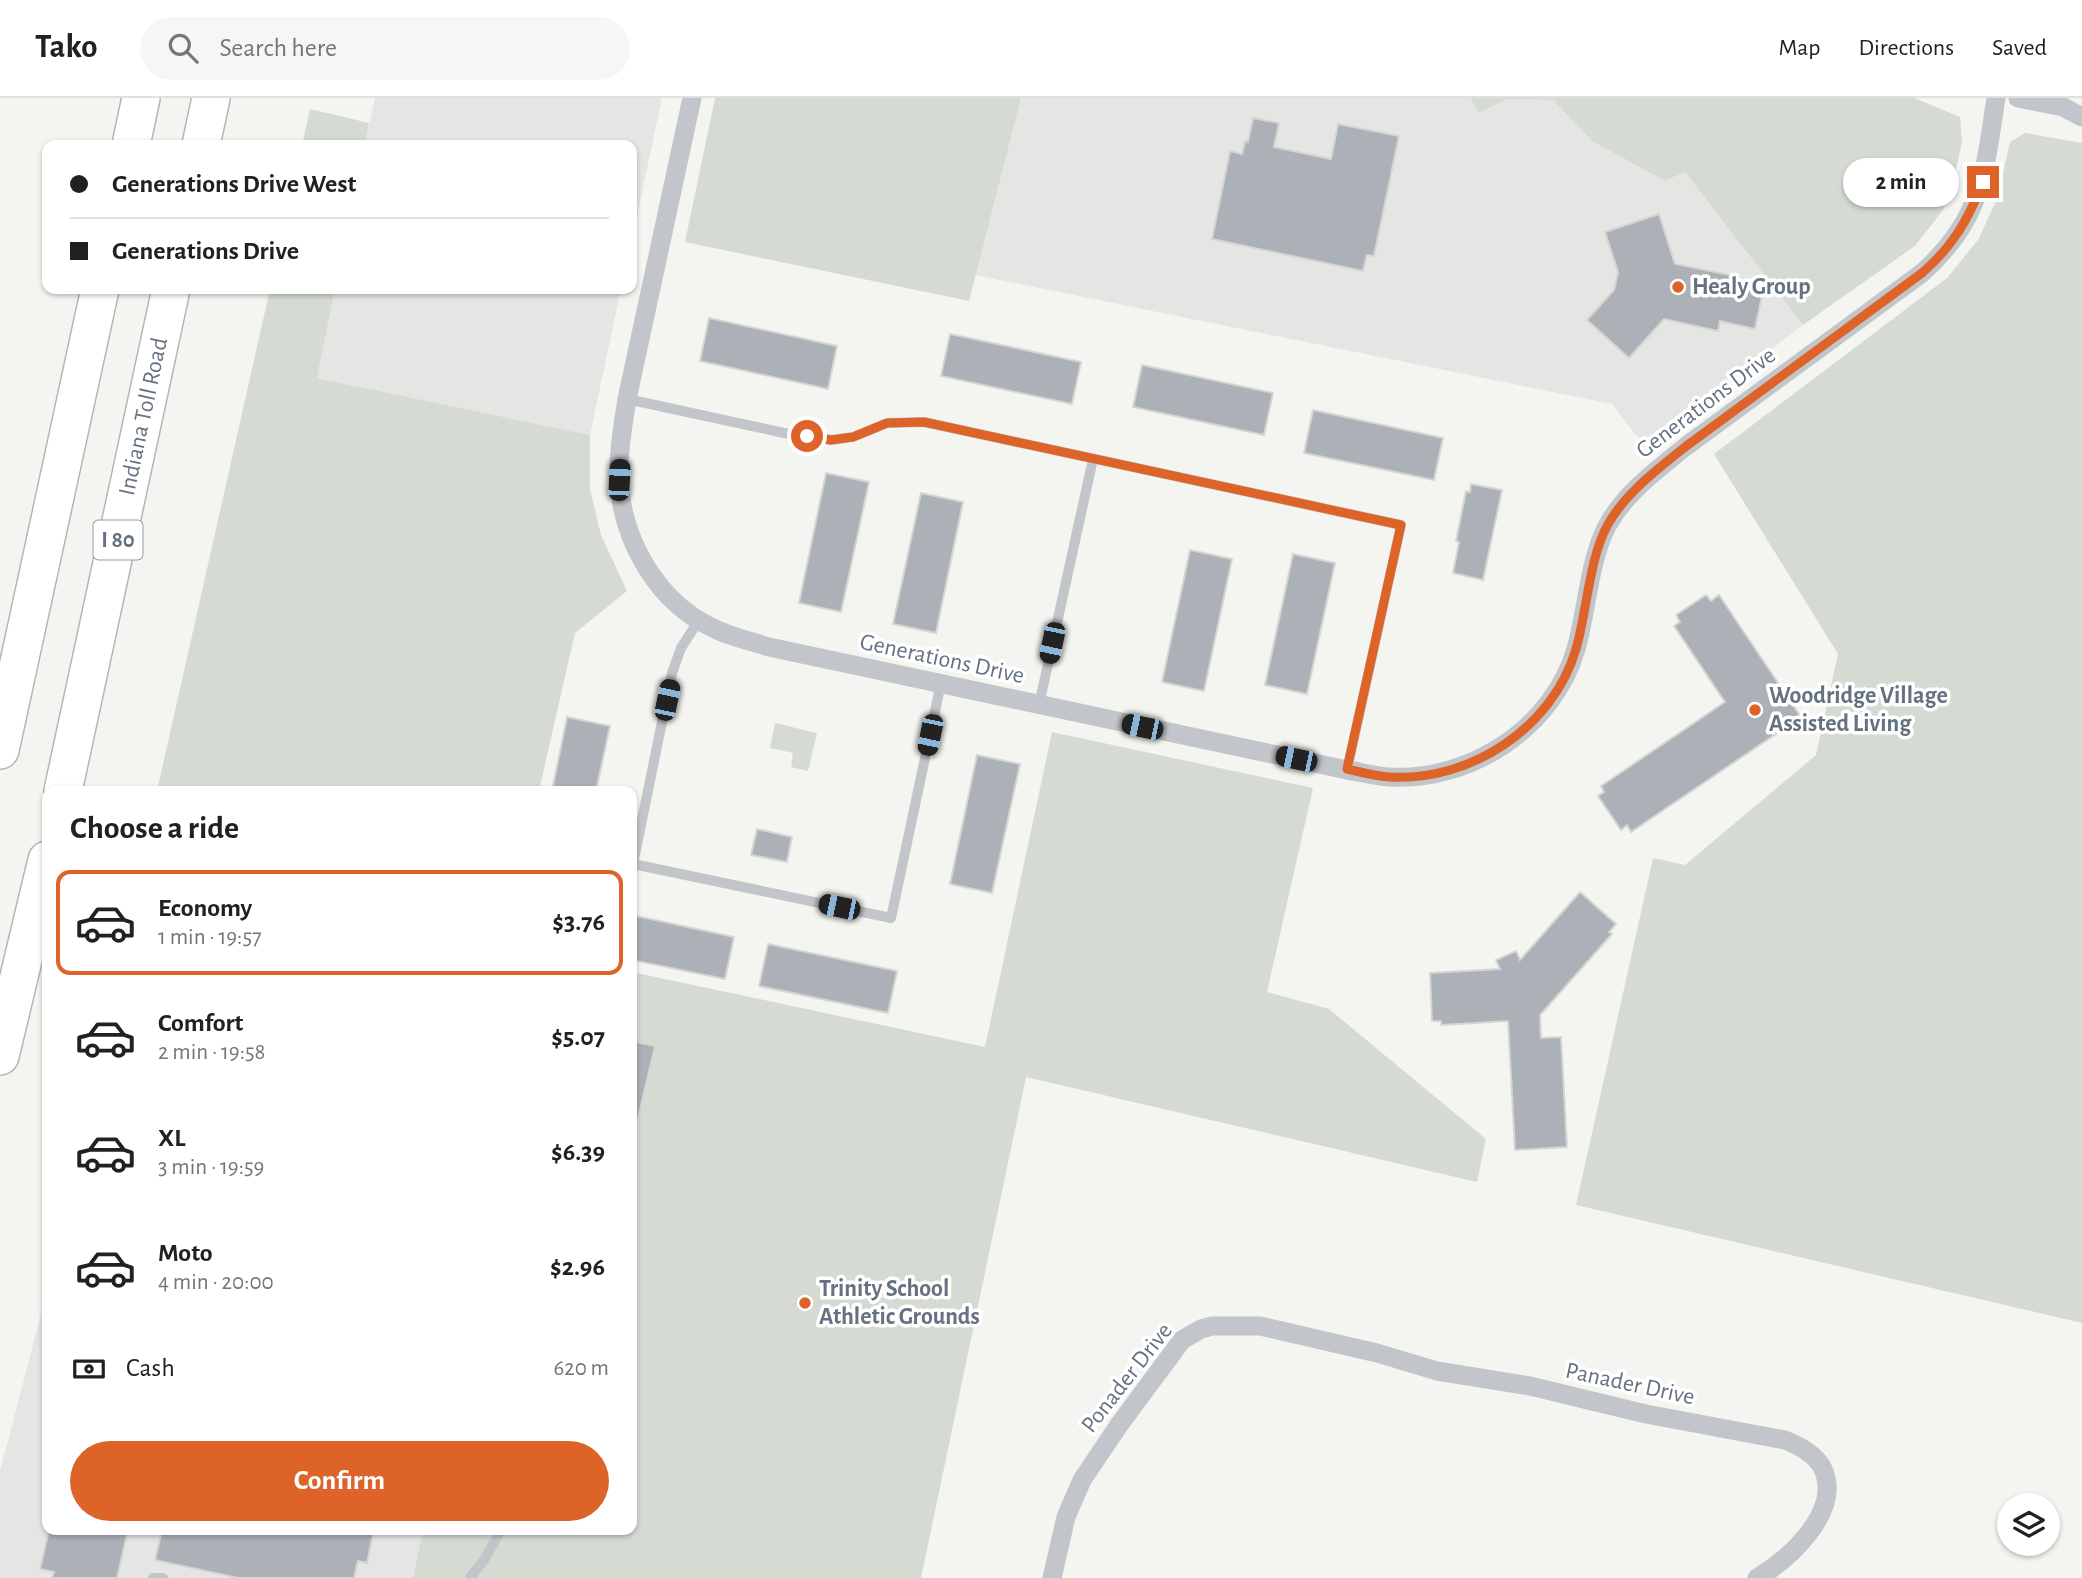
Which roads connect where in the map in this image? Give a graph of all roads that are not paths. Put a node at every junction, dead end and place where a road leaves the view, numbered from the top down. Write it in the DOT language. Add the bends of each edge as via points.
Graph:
graph roads {
  1 [pos="141,98"];
  2 [pos="211,98"];
  3 [pos="692,98"];
  4 [pos="1996,98"];
  5 [pos="2018,98"];
  6 [pos="2073,106"];
  7 [pos="2082,117"];
  8 [pos="132,140"];
  9 [pos="202,140"];
  10 [pos="99,294"];
  11 [pos="170,294"];
  12 [pos="627,399"];
  13 [pos="1093,459"];
  14 [pos="699,621"];
  15 [pos="941,683"];
  16 [pos="1039,705"];
  17 [pos="0,750"];
  18 [pos="1347,769"];
  19 [pos="64,786"];
  20 [pos="637,844"];
  21 [pos="637,865"];
  22 [pos="42,881"];
  23 [pos="0,1056"];
  24 [pos="1530,1387"];
  25 [pos="498,1535"];
  26 [pos="153,1578"];
  27 [pos="163,1578"];
  28 [pos="470,1578"];
  29 [pos="1052,1578"];
  30 [pos="1757,1578"];
  1 -- 8 [label="highway"];
  2 -- 9 [label="highway"];
  3 -- 12 [label="street, Generations Drive"];
  4 -- 18 [label="street, Generations Drive" via="1983,182 1973,208 1941,256 1647,477 1607,526 1575,650 1544,709 1503,746 1446,771 1389,777"];
  5 -- 6 [label="street"];
  6 -- 7 [label="street"];
  10 -- 17 [label="highway"];
  11 -- 19 [label="highway, Indiana Toll Road / I 80"];
  12 -- 13 [label="lane" via="831,440 853,437 887,423 924,422"];
  12 -- 14 [label="street, Generations Drive" via="619,480 633,542 649,575"];
  13 -- 16 [label="lane"];
  13 -- 18 [label="lane" via="1401,525"];
  14 -- 15 [label="street, Generations Drive" via="769,647"];
  14 -- 20 [label="lane" via="681,648 672,673"];
  15 -- 16 [label="street, Generations Drive"];
  15 -- 21 [label="lane" via="891,918"];
  16 -- 18 [label="street, Generations Drive"];
  22 -- 23 [label="highway"];
  24 -- 29 [label="street, Ponader Drive" via="1437,1371 1261,1325 1201,1329 1182,1340 1082,1480 1066,1517"];
  24 -- 30 [label="street, Panader Drive" via="1784,1440 1813,1457 1825,1474 1822,1510 1796,1549"];
  25 -- 28 [label="lane"];
  26 -- 27 [label="lane"];
}
